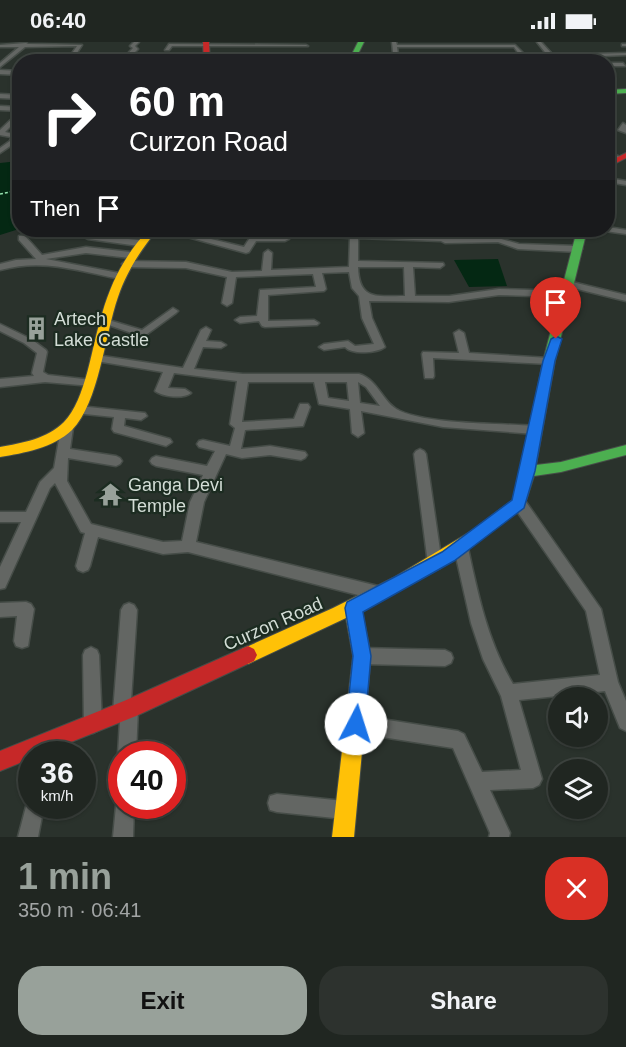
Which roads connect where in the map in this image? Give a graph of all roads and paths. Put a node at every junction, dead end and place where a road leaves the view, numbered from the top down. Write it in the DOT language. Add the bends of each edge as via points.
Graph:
graph roads {
  1 [pos="137,42"];
  2 [pos="478,42"];
  3 [pos="539,42"];
  4 [pos="27,44"];
  5 [pos="207,44"];
  6 [pos="303,44"];
  7 [pos="394,44"];
  8 [pos="484,45"];
  9 [pos="0,46"];
  10 [pos="582,48"];
  11 [pos="596,48"];
  12 [pos="616,48"];
  13 [pos="167,49"];
  14 [pos="602,53"];
  15 [pos="14,54"];
  16 [pos="74,54"];
  17 [pos="130,54"];
  18 [pos="522,54"];
  19 [pos="549,54"];
  20 [pos="589,54"];
  21 [pos="623,54"];
  22 [pos="12,56"];
  23 [pos="0,59"];
  24 [pos="8,59"];
  25 [pos="0,65"];
  26 [pos="615,65"];
  27 [pos="623,65"];
  28 [pos="12,120"];
  29 [pos="12,135"];
  30 [pos="88,237"];
  31 [pos="145,237"];
  32 [pos="194,237"];
  33 [pos="355,237"];
  34 [pos="447,237"];
  35 [pos="581,237"];
  36 [pos="22,238"];
  37 [pos="285,239"];
  38 [pos="139,243"];
  39 [pos="579,249"];
  40 [pos="268,253"];
  41 [pos="37,259"];
  42 [pos="126,265"];
  43 [pos="408,265"];
  44 [pos="440,265"];
  45 [pos="0,267"];
  46 [pos="354,267"];
  47 [pos="317,271"];
  48 [pos="266,274"];
  49 [pos="232,275"];
  50 [pos="567,289"];
  51 [pos="364,296"];
  52 [pos="410,298"];
  53 [pos="626,298"];
  54 [pos="226,303"];
  55 [pos="173,311"];
  56 [pos="262,318"];
  57 [pos="240,320"];
  58 [pos="105,322"];
  59 [pos="314,323"];
  60 [pos="0,327"];
  61 [pos="206,330"];
  62 [pos="459,333"];
  63 [pos="200,344"];
  64 [pos="221,345"];
  65 [pos="324,347"];
  66 [pos="465,356"];
  67 [pos="96,358"];
  68 [pos="549,361"];
  69 [pos="170,369"];
  70 [pos="187,372"];
  71 [pos="429,376"];
  72 [pos="319,377"];
  73 [pos="45,378"];
  74 [pos="243,378"];
  75 [pos="352,378"];
  76 [pos="0,383"];
  77 [pos="88,383"];
  78 [pos="185,393"];
  79 [pos="355,406"];
  80 [pos="304,407"];
  81 [pos="79,410"];
  82 [pos="394,412"];
  83 [pos="120,414"];
  84 [pos="141,416"];
  85 [pos="242,426"];
  86 [pos="67,428"];
  87 [pos="535,430"];
  88 [pos="358,433"];
  89 [pos="166,442"];
  90 [pos="203,444"];
  91 [pos="228,450"];
  92 [pos="626,450"];
  93 [pos="0,452"];
  94 [pos="63,453"];
  95 [pos="420,454"];
  96 [pos="301,455"];
  97 [pos="116,461"];
  98 [pos="156,461"];
  99 [pos="60,470"];
  100 [pos="528,471"];
  101 [pos="212,472"];
  102 [pos="519,503"];
  103 [pos="0,517"];
  104 [pos="30,517"];
  105 [pos="93,529"];
  106 [pos="188,546"];
  107 [pos="461,548"];
  108 [pos="6,554"];
  109 [pos="435,564"];
  110 [pos="83,566"];
  111 [pos="0,584"];
  112 [pos="378,593"];
  113 [pos="353,608"];
  114 [pos="0,610"];
  115 [pos="129,610"];
  116 [pos="22,641"];
  117 [pos="91,655"];
  118 [pos="362,656"];
  119 [pos="445,658"];
  120 [pos="610,682"];
  121 [pos="509,693"];
  122 [pos="125,711"];
  123 [pos="626,722"];
  124 [pos="93,724"];
  125 [pos="356,724"];
  126 [pos="60,741"];
  127 [pos="126,741"];
  128 [pos="18,756"];
  129 [pos="0,761"];
  130 [pos="476,781"];
  131 [pos="277,803"];
  132 [pos="344,810"];
  133 [pos="31,819"];
  134 [pos="124,819"];
  135 [pos="28,837"];
  136 [pos="123,837"];
  137 [pos="343,837"];
  138 [pos="499,837"];
  1 -- 17 [label="street"];
  2 -- 8 [label="street"];
  3 -- 19 [label="street"];
  4 -- 9 [label="street"];
  4 -- 15 [label="street"];
  4 -- 16 [label="street" via="80,45"];
  5 -- 6 [label="street"];
  5 -- 13 [label="street" via="171,45"];
  7 -- 8 [label="street"];
  8 -- 18 [label="street" via="516,46"];
  10 -- 20 [label="street"];
  11 -- 14 [label="street"];
  12 -- 21 [label="street"];
  14 -- 20 [label="street"];
  14 -- 21 [label="street"];
  22 -- 24 [label="street"];
  23 -- 24 [label="street"];
  24 -- 25 [label="street"];
  26 -- 27 [label="street"];
  28 -- 29 [label="street" via="1,133"];
  30 -- 38 [label="street"];
  31 -- 38 [label="main road"];
  32 -- 37 [label="street" via="246,250 254,238"];
  33 -- 46 [label="street"];
  34 -- 39 [label="street" via="453,242 498,240 518,246"];
  35 -- 39 [label="main road"];
  36 -- 41 [label="street"];
  38 -- 42 [label="main road"];
  39 -- 50 [label="main road"];
  40 -- 48 [label="street"];
  41 -- 42 [label="street"];
  41 -- 42 [label="street" via="86,250"];
  41 -- 45 [label="street"];
  42 -- 49 [label="street" via="186,265"];
  42 -- 58 [label="main road"];
  43 -- 44 [label="street"];
  43 -- 46 [label="street"];
  43 -- 52 [label="street"];
  46 -- 47 [label="street"];
  46 -- 51 [label="street" via="357,287"];
  47 -- 48 [label="street"];
  47 -- 56 [label="street" via="321,289 263,292"];
  48 -- 49 [label="street"];
  49 -- 54 [label="street"];
  50 -- 52 [label="street" via="449,299"];
  50 -- 53 [label="street"];
  50 -- 68 [label="main road"];
  51 -- 52 [label="street"];
  51 -- 65 [label="street" via="367,318 380,347"];
  55 -- 58 [label="street" via="143,334"];
  56 -- 57 [label="street"];
  56 -- 59 [label="street" via="265,324"];
  58 -- 67 [label="main road"];
  60 -- 73 [label="street" via="35,344 42,352 37,374"];
  61 -- 63 [label="street"];
  62 -- 66 [label="street"];
  63 -- 64 [label="street"];
  63 -- 70 [label="street"];
  66 -- 68 [label="street"];
  66 -- 71 [label="street" via="427,354"];
  67 -- 69 [label="street"];
  67 -- 77 [label="main road"];
  68 -- 87 [label="main road"];
  69 -- 70 [label="street"];
  69 -- 78 [label="street" via="161,391"];
  70 -- 74 [label="street"];
  72 -- 74 [label="street"];
  72 -- 75 [label="street"];
  72 -- 79 [label="street" via="323,401"];
  73 -- 76 [label="street"];
  73 -- 77 [label="street"];
  74 -- 85 [label="street" via="236,424"];
  75 -- 79 [label="street"];
  75 -- 82 [label="street" via="369,383"];
  77 -- 81 [label="main road"];
  79 -- 82 [label="street"];
  79 -- 88 [label="street"];
  80 -- 85 [label="street" via="299,423"];
  81 -- 83 [label="street"];
  81 -- 86 [label="main road"];
  82 -- 87 [label="street" via="436,421"];
  83 -- 84 [label="street"];
  83 -- 89 [label="street" via="118,429"];
  85 -- 91 [label="street"];
  86 -- 93 [label="main road" via="32,445"];
  86 -- 94 [label="street"];
  87 -- 100 [label="main road"];
  90 -- 91 [label="street"];
  91 -- 96 [label="street" via="257,453 263,449"];
  91 -- 101 [label="street"];
  92 -- 100 [label="main road" via="561,467"];
  94 -- 97 [label="street"];
  94 -- 99 [label="street"];
  95 -- 109 [label="street"];
  98 -- 101 [label="street"];
  99 -- 104 [label="street" via="45,485"];
  99 -- 105 [label="street" via="61,481 86,528"];
  100 -- 102 [label="main road"];
  101 -- 106 [label="street" via="197,502"];
  102 -- 107 [label="main road, Curzon Road"];
  102 -- 120 [label="street" via="593,609"];
  103 -- 104 [label="street"];
  104 -- 108 [label="street"];
  105 -- 106 [label="street" via="162,548"];
  105 -- 110 [label="street"];
  106 -- 112 [label="street"];
  107 -- 109 [label="main road, Curzon Road"];
  107 -- 121 [label="street" via="477,625 496,673"];
  108 -- 111 [label="street"];
  109 -- 112 [label="main road, Curzon Road"];
  112 -- 113 [label="main road, Curzon Road"];
  113 -- 118 [label="main road"];
  113 -- 122 [label="main road, Curzon Road"];
  114 -- 116 [label="street" via="26,609"];
  115 -- 122 [label="street"];
  117 -- 124 [label="street"];
  118 -- 119 [label="street"];
  118 -- 125 [label="main road"];
  120 -- 121 [label="street"];
  120 -- 123 [label="street"];
  121 -- 130 [label="street" via="533,779"];
  122 -- 124 [label="main road, Curzon Road"];
  122 -- 127 [label="street"];
  124 -- 126 [label="main road, Curzon Road"];
  125 -- 130 [label="street" via="458,740"];
  125 -- 132 [label="main road"];
  128 -- 129 [label="main road, Curzon Road"];
  130 -- 138 [label="street"];
  131 -- 132 [label="street"];
  132 -- 137 [label="main road"];
  133 -- 135 [label="street"];
  134 -- 136 [label="street"];
}
